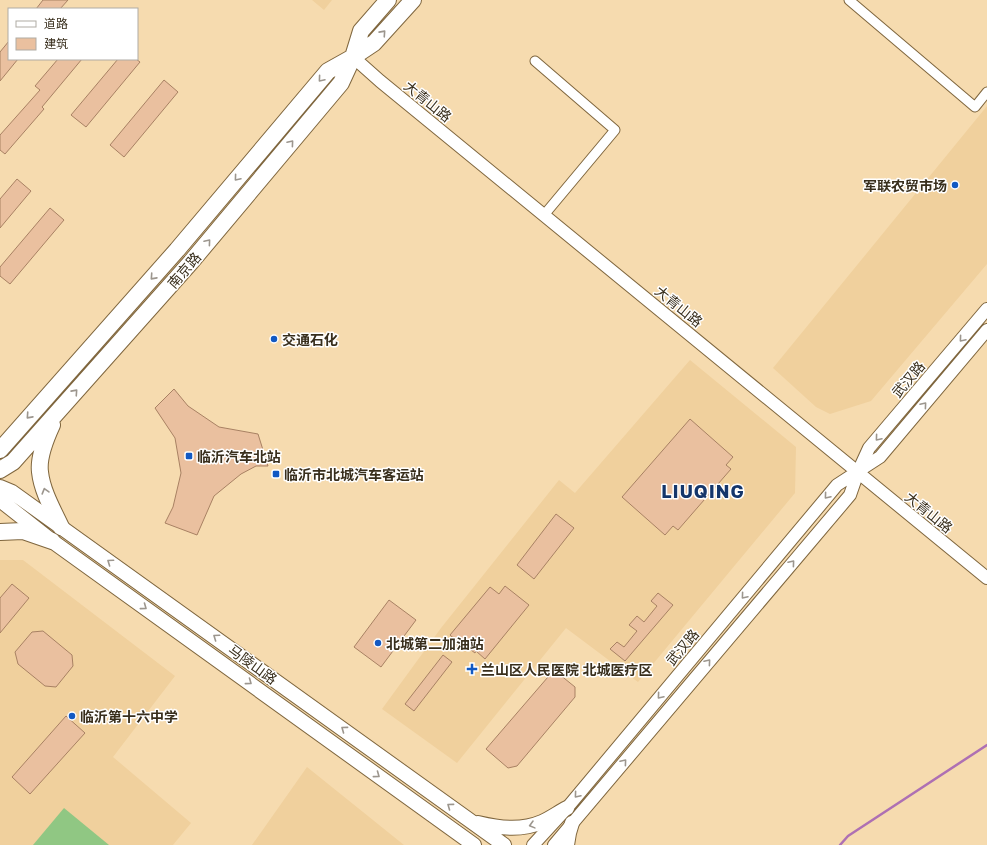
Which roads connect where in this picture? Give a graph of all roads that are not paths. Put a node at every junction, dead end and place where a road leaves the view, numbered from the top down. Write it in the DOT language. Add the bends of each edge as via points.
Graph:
graph roads {
  1 [pos="388,0"];
  2 [pos="413,0"];
  3 [pos="849,0"];
  4 [pos="353,57"];
  5 [pos="535,61"];
  6 [pos="987,92"];
  7 [pos="544,215"];
  8 [pos="987,309"];
  9 [pos="987,330"];
  10 [pos="57,412"];
  11 [pos="0,450"];
  12 [pos="0,470"];
  13 [pos="858,472"];
  14 [pos="0,487"];
  15 [pos="0,500"];
  16 [pos="61,527"];
  17 [pos="0,532"];
  18 [pos="52,541"];
  19 [pos="987,578"];
  20 [pos="567,808"];
  21 [pos="472,822"];
  22 [pos="572,823"];
  23 [pos="459,834"];
  24 [pos="467,845"];
  25 [pos="474,845"];
  26 [pos="504,845"];
  27 [pos="533,845"];
  28 [pos="554,845"];
  29 [pos="568,845"];
  1 -- 4 [label="highway, 南京路" via="361,31"];
  4 -- 2 [label="highway, 南京路, one-way" via="374,43"];
  3 -- 6 [label="street" via="975,107"];
  4 -- 7 [label="main road, 大青山路"];
  10 -- 4 [label="highway, 南京路, one-way" via="191,262 341,83"];
  4 -- 11 [label="highway, 南京路, one-way" via="328,71 177,250"];
  5 -- 7 [label="street" via="615,130"];
  7 -- 13 [label="main road, 大青山路"];
  8 -- 13 [label="main road, 武汉路, one-way" via="869,448"];
  13 -- 9 [label="main road, 武汉路, one-way" via="880,457"];
  10 -- 12 [label="highway, 南京路" via="13,462"];
  16 -- 10 [label="highway, one-way" via="46,496 40,472 43,443"];
  13 -- 19 [label="main road, 大青山路"];
  13 -- 20 [label="main road, 武汉路, one-way" via="837,485"];
  22 -- 13 [label="main road, 武汉路, one-way" via="850,495"];
  14 -- 16 [label="main road, 马陵山路" via="12,492"];
  15 -- 18 [label="main road, 马陵山路"];
  21 -- 16 [label="main road, 马陵山路, one-way"];
  17 -- 18 [label="highway" via="23,531"];
  18 -- 23 [label="main road, 马陵山路, one-way"];
  20 -- 21 [label="main road, one-way" via="542,822 521,828 498,828"];
  20 -- 27 [label="main road, 武汉路"];
  21 -- 26 [label="main road, 马陵山路"];
  22 -- 28 [label="main road, 武汉路"];
  22 -- 29 [label="main road"];
  23 -- 24 [label="main road"];
  23 -- 25 [label="main road, 马陵山路"];
}
